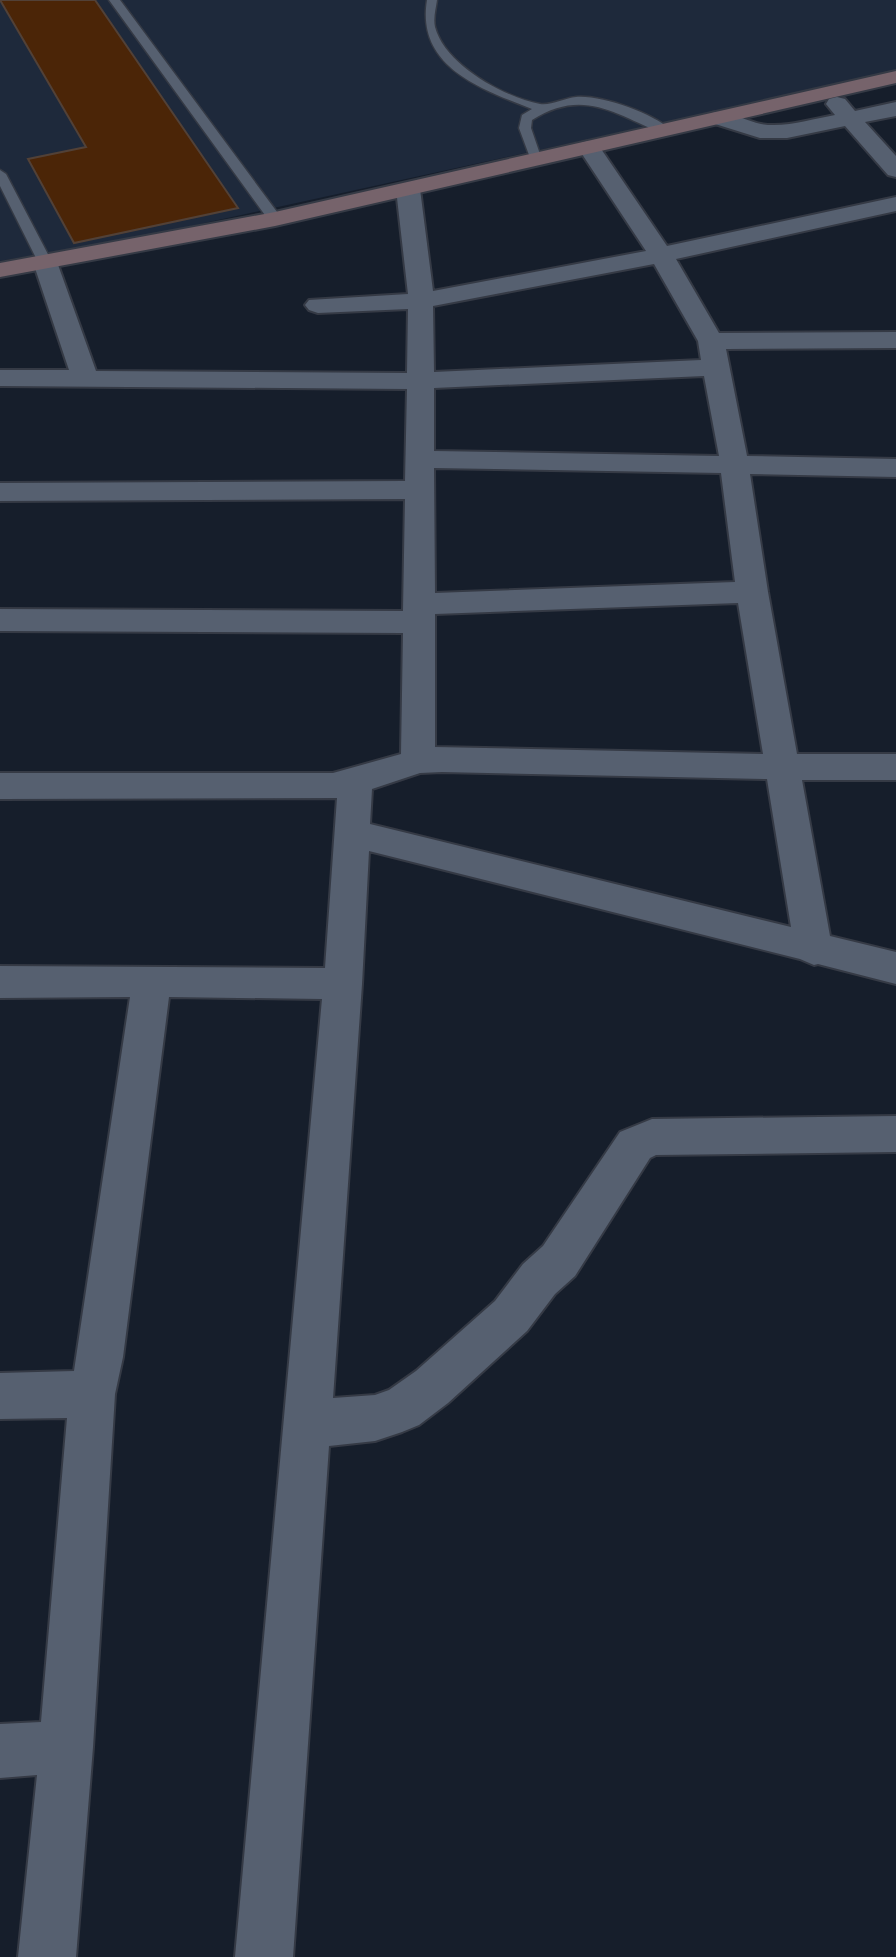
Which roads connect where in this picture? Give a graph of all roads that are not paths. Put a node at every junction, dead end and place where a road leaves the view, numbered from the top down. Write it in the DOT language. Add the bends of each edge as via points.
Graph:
graph roads {
  1 [pos="114,0"];
  2 [pos="432,0"];
  3 [pos="896,77"];
  4 [pos="826,92"];
  5 [pos="539,108"];
  6 [pos="896,109"];
  7 [pos="720,118"];
  8 [pos="850,119"];
  9 [pos="665,130"];
  10 [pos="590,148"];
  11 [pos="536,160"];
  12 [pos="896,170"];
  13 [pos="0,174"];
  14 [pos="408,189"];
  15 [pos="896,204"];
  16 [pos="275,219"];
  17 [pos="661,255"];
  18 [pos="45,262"];
  19 [pos="0,270"];
  20 [pos="421,301"];
  21 [pos="318,304"];
  22 [pos="896,340"];
  23 [pos="714,354"];
  24 [pos="0,378"];
  25 [pos="85,378"];
  26 [pos="420,381"];
  27 [pos="419,459"];
  28 [pos="735,467"];
  29 [pos="896,468"];
  30 [pos="421,490"];
  31 [pos="0,492"];
  32 [pos="752,592"];
  33 [pos="418,613"];
  34 [pos="0,620"];
  35 [pos="418,761"];
  36 [pos="782,767"];
  37 [pos="896,767"];
  38 [pos="355,782"];
  39 [pos="0,786"];
  40 [pos="350,833"];
  41 [pos="814,950"];
  42 [pos="896,968"];
  43 [pos="152,981"];
  44 [pos="0,982"];
  45 [pos="343,984"];
  46 [pos="896,1134"];
  47 [pos="92,1394"];
  48 [pos="0,1395"];
  49 [pos="307,1424"];
  50 [pos="66,1747"];
  51 [pos="0,1751"];
  52 [pos="47,1957"];
  53 [pos="264,1957"];
  1 -- 16 [label="lane"];
  2 -- 5 [label="lane" via="429,25 462,73"];
  3 -- 4 [label="street"];
  4 -- 7 [label="street"];
  4 -- 8 [label="street"];
  5 -- 9 [label="lane" via="582,101 604,103"];
  5 -- 11 [label="lane" via="526,118 525,128"];
  6 -- 8 [label="street"];
  7 -- 8 [label="street" via="770,132"];
  7 -- 9 [label="street"];
  8 -- 12 [label="street"];
  9 -- 10 [label="street"];
  10 -- 11 [label="street"];
  10 -- 17 [label="street"];
  11 -- 14 [label="street"];
  13 -- 18 [label="lane"];
  14 -- 16 [label="street"];
  14 -- 20 [label="street"];
  15 -- 17 [label="street"];
  16 -- 18 [label="street"];
  17 -- 20 [label="street"];
  17 -- 23 [label="street"];
  18 -- 19 [label="street"];
  18 -- 25 [label="street"];
  20 -- 21 [label="street"];
  20 -- 26 [label="street"];
  22 -- 23 [label="street"];
  23 -- 26 [label="street"];
  23 -- 28 [label="street"];
  24 -- 25 [label="street"];
  25 -- 26 [label="street"];
  26 -- 27 [label="street"];
  27 -- 28 [label="street"];
  27 -- 30 [label="street"];
  28 -- 29 [label="street"];
  28 -- 32 [label="street"];
  30 -- 31 [label="street"];
  30 -- 33 [label="street"];
  32 -- 33 [label="street"];
  32 -- 36 [label="street"];
  33 -- 34 [label="street"];
  33 -- 35 [label="street"];
  35 -- 36 [label="street"];
  35 -- 38 [label="street"];
  36 -- 37 [label="street"];
  36 -- 41 [label="street"];
  38 -- 39 [label="street" via="325,786"];
  38 -- 40 [label="street"];
  40 -- 41 [label="street"];
  40 -- 45 [label="street"];
  41 -- 42 [label="street"];
  43 -- 44 [label="street"];
  43 -- 45 [label="street"];
  43 -- 47 [label="street"];
  45 -- 49 [label="street"];
  46 -- 49 [label="street" via="652,1137 635,1145 559,1261 511,1315 432,1387 401,1409 375,1418"];
  47 -- 48 [label="street"];
  47 -- 50 [label="street"];
  49 -- 53 [label="street"];
  50 -- 51 [label="street"];
  50 -- 52 [label="street"];
}
